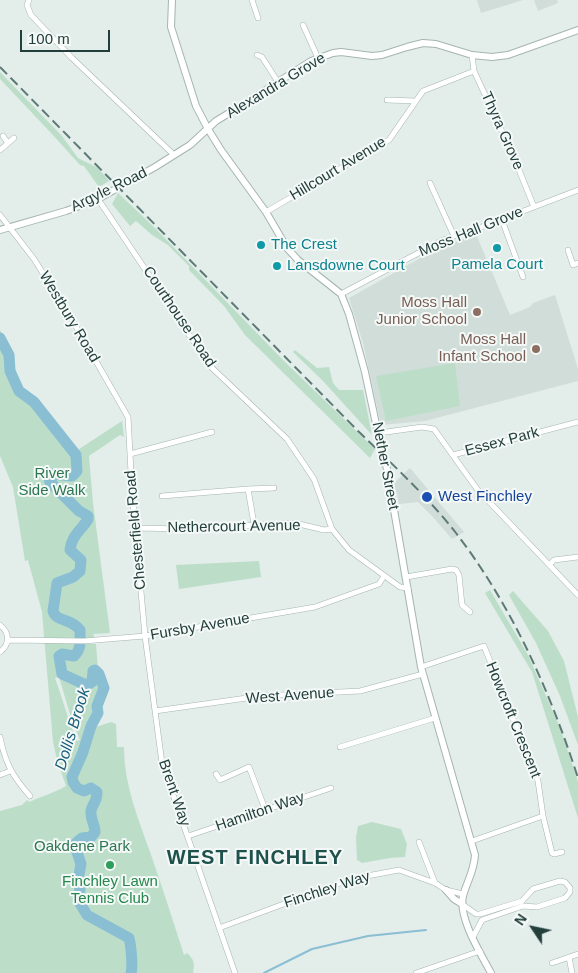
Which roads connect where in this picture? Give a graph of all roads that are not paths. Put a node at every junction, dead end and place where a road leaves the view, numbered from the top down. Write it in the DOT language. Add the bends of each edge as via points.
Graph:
graph roads {
  1 [pos="29,0"];
  2 [pos="172,0"];
  3 [pos="252,0"];
  4 [pos="258,18"];
  5 [pos="303,25"];
  6 [pos="578,30"];
  7 [pos="257,55"];
  8 [pos="472,55"];
  9 [pos="318,58"];
  10 [pos="474,70"];
  11 [pos="278,82"];
  12 [pos="387,100"];
  13 [pos="416,101"];
  14 [pos="208,129"];
  15 [pos="2,136"];
  16 [pos="14,138"];
  17 [pos="8,143"];
  18 [pos="0,150"];
  19 [pos="174,155"];
  20 [pos="430,183"];
  21 [pos="578,190"];
  22 [pos="98,198"];
  23 [pos="534,207"];
  24 [pos="266,212"];
  25 [pos="0,215"];
  26 [pos="502,220"];
  27 [pos="10,227"];
  28 [pos="0,230"];
  29 [pos="454,236"];
  30 [pos="568,250"];
  31 [pos="578,263"];
  32 [pos="523,276"];
  33 [pos="341,294"];
  34 [pos="578,422"];
  35 [pos="128,424"];
  36 [pos="212,432"];
  37 [pos="379,435"];
  38 [pos="130,454"];
  39 [pos="453,455"];
  40 [pos="274,488"];
  41 [pos="248,489"];
  42 [pos="162,496"];
  43 [pos="254,524"];
  44 [pos="136,528"];
  45 [pos="332,529"];
  46 [pos="578,557"];
  47 [pos="550,564"];
  48 [pos="384,576"];
  49 [pos="406,577"];
  50 [pos="408,588"];
  51 [pos="578,595"];
  52 [pos="470,612"];
  53 [pos="0,625"];
  54 [pos="145,636"];
  55 [pos="8,640"];
  56 [pos="0,652"];
  57 [pos="422,671"];
  58 [pos="155,711"];
  59 [pos="435,718"];
  60 [pos="0,737"];
  61 [pos="340,747"];
  62 [pos="10,770"];
  63 [pos="216,774"];
  64 [pos="0,775"];
  65 [pos="331,788"];
  66 [pos="30,796"];
  67 [pos="266,810"];
  68 [pos="543,816"];
  69 [pos="188,836"];
  70 [pos="472,841"];
  71 [pos="419,842"];
  72 [pos="562,852"];
  73 [pos="435,883"];
  74 [pos="446,890"];
  75 [pos="463,894"];
  76 [pos="462,904"];
  77 [pos="219,928"];
  78 [pos="473,937"];
  79 [pos="480,951"];
  80 [pos="578,954"];
  81 [pos="569,957"];
  82 [pos="552,964"];
  83 [pos="235,973"];
  84 [pos="416,973"];
  85 [pos="491,973"];
  86 [pos="572,973"];
  1 -- 19 [label="street" via="30,15"];
  2 -- 14 [label="street" via="171,27 196,106"];
  3 -- 4 [label="street"];
  5 -- 9 [label="street"];
  6 -- 8 [label="street, Alexandra Grove" via="508,55"];
  7 -- 11 [label="street" via="262,57"];
  8 -- 9 [label="street, Alexandra Grove" via="423,43 382,55 341,52"];
  8 -- 10 [label="street, Thyra Grove"];
  9 -- 11 [label="street, Alexandra Grove"];
  10 -- 13 [label="street, Hillcourt Avenue" via="423,91"];
  10 -- 23 [label="street, Thyra Grove"];
  11 -- 14 [label="street, Alexandra Grove"];
  12 -- 13 [label="street"];
  13 -- 24 [label="street, Hillcourt Avenue" via="389,140"];
  14 -- 19 [label="street, Argyle Road"];
  14 -- 24 [label="street"];
  15 -- 17 [label="street"];
  16 -- 17 [label="street"];
  17 -- 18 [label="street"];
  19 -- 22 [label="street, Argyle Road"];
  20 -- 29 [label="street"];
  21 -- 23 [label="street, Moss Hall Grove"];
  22 -- 27 [label="street, Argyle Road"];
  22 -- 45 [label="street, Courthouse Road" via="210,366 287,440 314,479"];
  23 -- 26 [label="street, Moss Hall Grove"];
  24 -- 33 [label="street" via="298,260"];
  25 -- 27 [label="street, Westbury Road"];
  26 -- 29 [label="street, Moss Hall Grove"];
  26 -- 32 [label="street"];
  27 -- 28 [label="street, Argyle Road"];
  27 -- 35 [label="street, Westbury Road" via="74,323 128,417"];
  29 -- 33 [label="street, Moss Hall Grove"];
  30 -- 31 [label="street" via="573,265"];
  33 -- 37 [label="street, Nether Street" via="365,372"];
  34 -- 39 [label="street, Essex Park"];
  35 -- 38 [label="street, Chesterfield Road"];
  36 -- 38 [label="street"];
  37 -- 39 [label="street, Essex Park" via="422,426 434,429"];
  37 -- 49 [label="street, Nether Street, bridge"];
  38 -- 44 [label="street, Chesterfield Road"];
  39 -- 47 [label="street" via="477,489"];
  40 -- 41 [label="street"];
  41 -- 42 [label="street"];
  41 -- 43 [label="street"];
  43 -- 44 [label="street, Nethercourt Avenue" via="185,529"];
  43 -- 45 [label="street, Nethercourt Avenue" via="295,524"];
  44 -- 54 [label="street, Chesterfield Road"];
  45 -- 48 [label="street, Courthouse Road" via="349,550"];
  46 -- 47 [label="street" via="554,560"];
  47 -- 51 [label="street"];
  48 -- 50 [label="street, Courthouse Road" via="400,588"];
  48 -- 54 [label="street, Fursby Avenue" via="379,584 315,607"];
  49 -- 50 [label="street, Nether Street"];
  49 -- 52 [label="street" via="456,570 462,606"];
  50 -- 57 [label="street, Nether Street"];
  53 -- 55 [label="street"];
  54 -- 55 [label="street, Fursby Avenue" via="84,641"];
  54 -- 58 [label="street, Brent Way"];
  55 -- 56 [label="street"];
  57 -- 58 [label="street, West Avenue" via="360,690 261,696"];
  57 -- 59 [label="street, Nether Street"];
  57 -- 68 [label="street, Howcroft Crescent" via="484,646 538,781"];
  58 -- 69 [label="street, Brent Way" via="162,763"];
  59 -- 61 [label="street"];
  59 -- 70 [label="street, Nether Street"];
  60 -- 62 [label="street"];
  62 -- 64 [label="street"];
  62 -- 66 [label="street"];
  63 -- 67 [label="street" via="220,780 249,767"];
  65 -- 67 [label="street, Hamilton Way"];
  67 -- 69 [label="street, Hamilton Way"];
  68 -- 70 [label="street"];
  68 -- 72 [label="street" via="552,853"];
  69 -- 77 [label="street, Brent Way"];
  70 -- 75 [label="street, Nether Street" via="474,864"];
  71 -- 73 [label="street"];
  73 -- 74 [label="street, Finchley Way"];
  73 -- 77 [label="street, Finchley Way" via="399,870 351,879"];
  74 -- 75 [label="street, Finchley Way"];
  74 -- 76 [label="street"];
  75 -- 76 [label="street, Nether Street"];
  76 -- 78 [label="street, Nether Street" via="465,921"];
  76 -- 78 [label="street" via="480,914 522,901 533,889 560,882 565,882 570,888 565,898 537,907 523,906 482,920"];
  77 -- 83 [label="street, Brent Way"];
  78 -- 79 [label="street, Nether Street"];
  79 -- 84 [label="street"];
  79 -- 85 [label="street, Nether Street"];
  80 -- 81 [label="street"];
  81 -- 82 [label="street"];
  81 -- 86 [label="street"];
}
